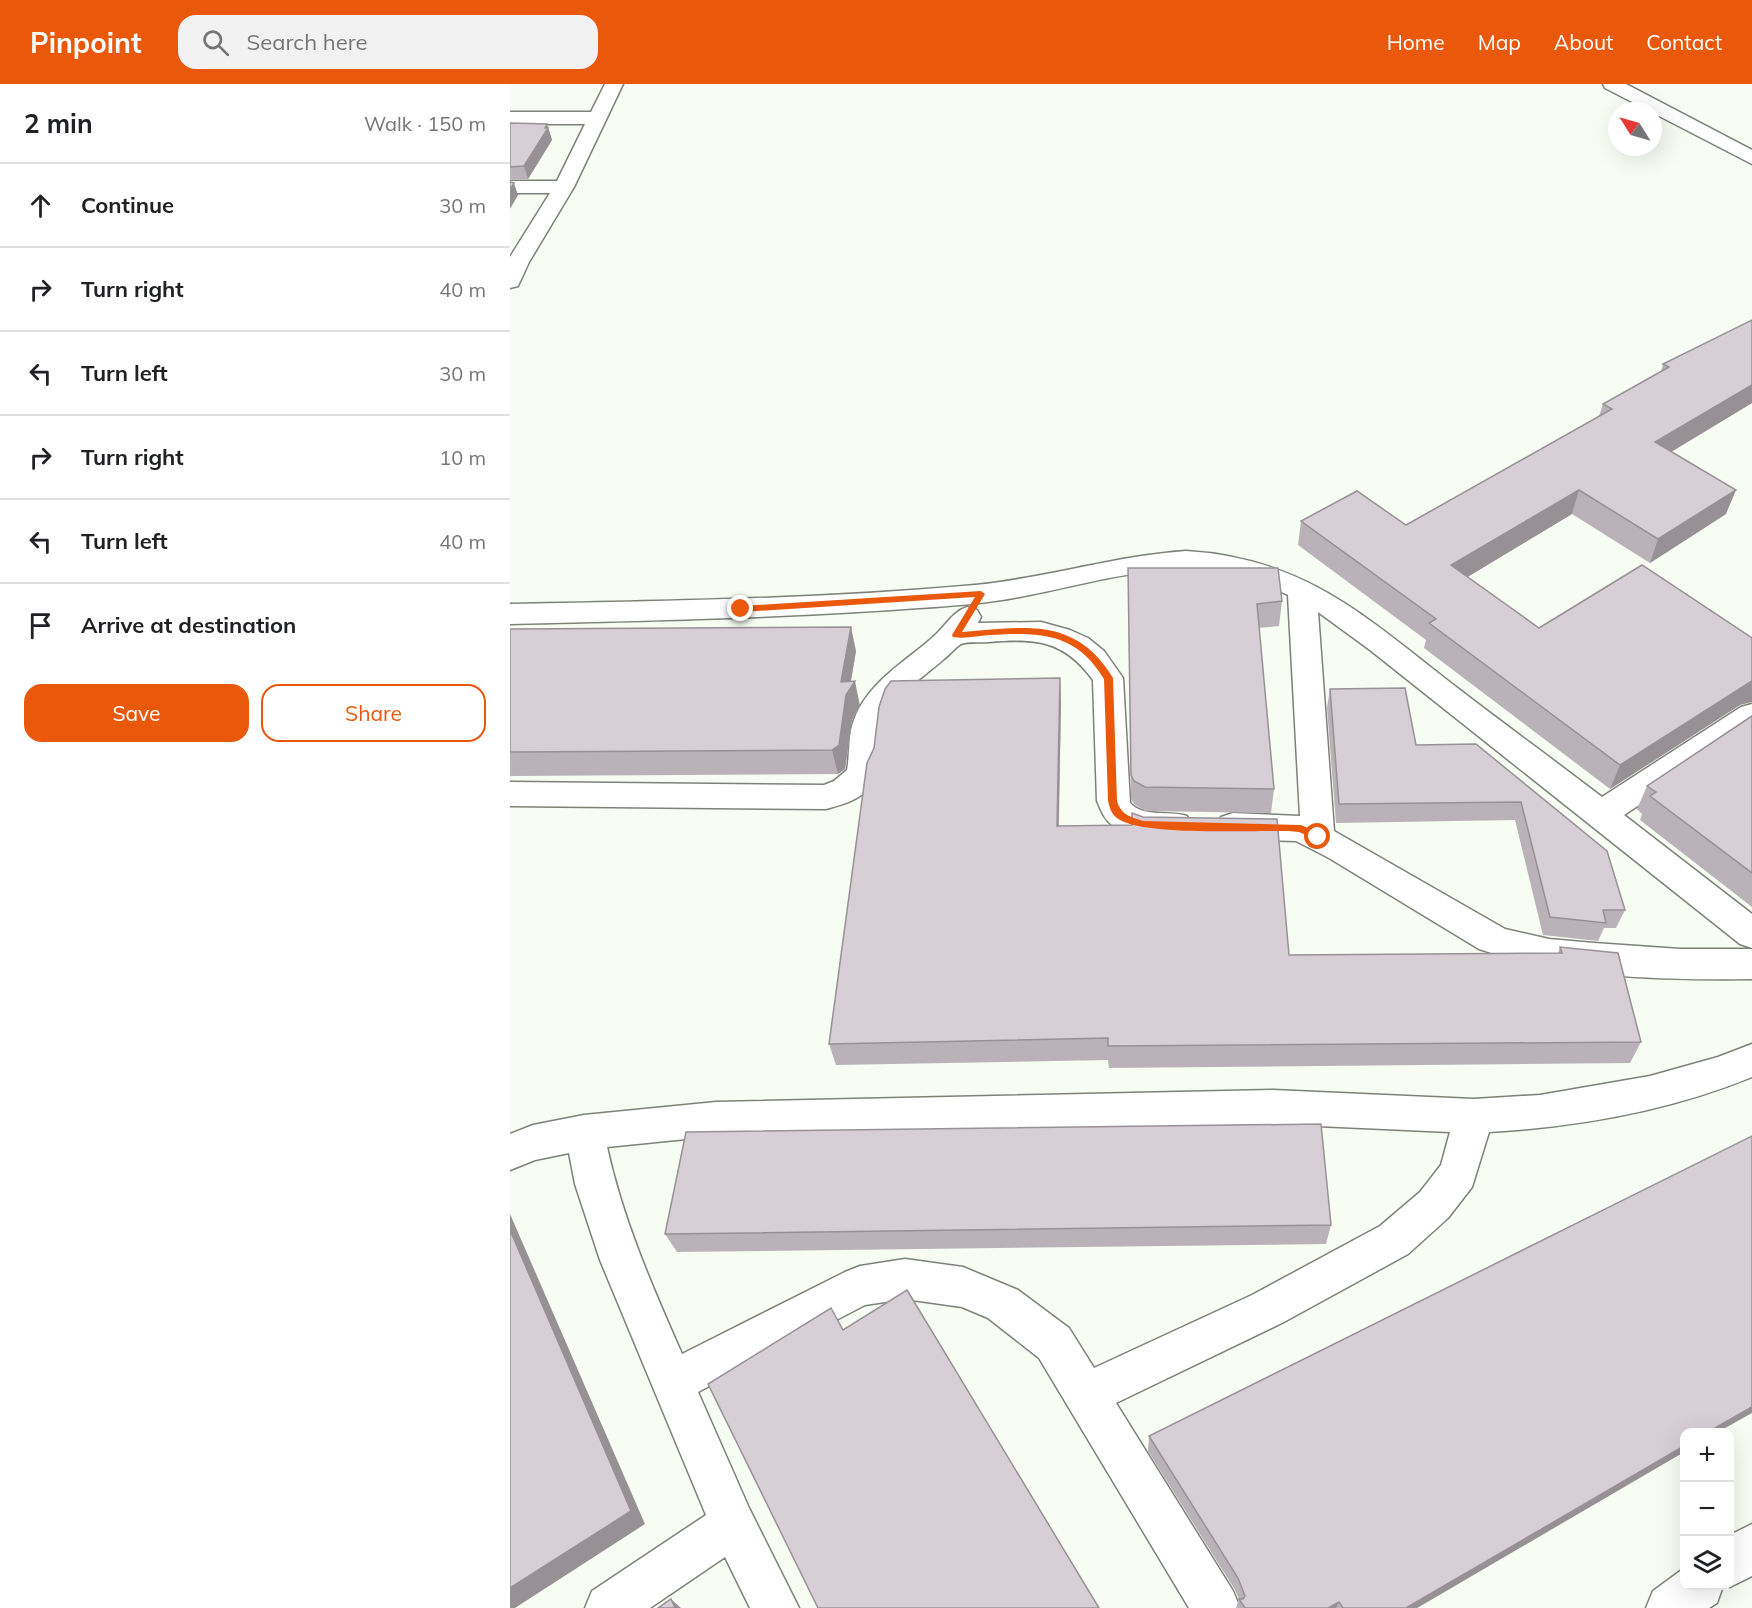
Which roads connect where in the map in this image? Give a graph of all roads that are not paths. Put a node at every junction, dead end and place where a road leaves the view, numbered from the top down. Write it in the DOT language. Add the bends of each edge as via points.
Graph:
graph roads {
  1 [pos="614,84"];
  2 [pos="1612,84"];
  3 [pos="1650,84"];
  4 [pos="510,118"];
  5 [pos="597,118"];
  6 [pos="1752,137"];
  7 [pos="1752,158"];
  8 [pos="510,187"];
  9 [pos="564,187"];
  10 [pos="513,268"];
  11 [pos="1302,592"];
  12 [pos="981,594"];
  13 [pos="510,614"];
  14 [pos="956,635"];
  15 [pos="1752,715"];
  16 [pos="510,794"];
  17 [pos="1602,813"];
  18 [pos="1318,837"];
  19 [pos="1752,934"];
  20 [pos="1752,964"];
  21 [pos="1752,1060"];
  22 [pos="1474,1116"];
  23 [pos="584,1132"];
  24 [pos="510,1152"];
  25 [pos="672,1382"];
  26 [pos="1087,1394"];
  27 [pos="733,1524"];
  28 [pos="1752,1547"];
  29 [pos="1734,1561"];
  30 [pos="1695,1590"];
  31 [pos="609,1608"];
  32 [pos="775,1608"];
  33 [pos="1216,1608"];
  34 [pos="1670,1608"];
  1 -- 5 [label="street"];
  2 -- 7 [label="street"];
  3 -- 6 [label="street"];
  4 -- 5 [label="street"];
  5 -- 9 [label="street"];
  8 -- 9 [label="street"];
  9 -- 10 [label="street"];
  11 -- 12 [label="street" via="1254,570 1208,560 1151,563"];
  11 -- 17 [label="street" via="1332,607"];
  11 -- 18 [label="street"];
  12 -- 13 [label="street" via="741,609"];
  12 -- 14 [label="street"];
  14 -- 16 [label="street" via="895,684 875,707 868,726 862,776 842,793 826,797"];
  14 -- 18 [label="street" via="1031,629 1064,637 1100,665 1108,678 1113,801 1122,817 1143,825 1288,827"];
  15 -- 17 [label="street"];
  17 -- 19 [label="street"];
  18 -- 20 [label="street" via="1491,939 1510,946 1643,962"];
  21 -- 22 [label="street" via="1650,1093 1540,1112"];
  22 -- 23 [label="street" via="1273,1107 716,1119"];
  22 -- 26 [label="street" via="1458,1174 1434,1205 1394,1240 1267,1309"];
  23 -- 24 [label="street"];
  23 -- 25 [label="street" via="594,1184 620,1260"];
  25 -- 26 [label="street" via="860,1286 905,1279 963,1287 1003,1304 1054,1344"];
  25 -- 27 [label="street"];
  26 -- 33 [label="street"];
  27 -- 31 [label="street"];
  27 -- 32 [label="street"];
  28 -- 29 [label="street"];
  30 -- 34 [label="street"];
}
